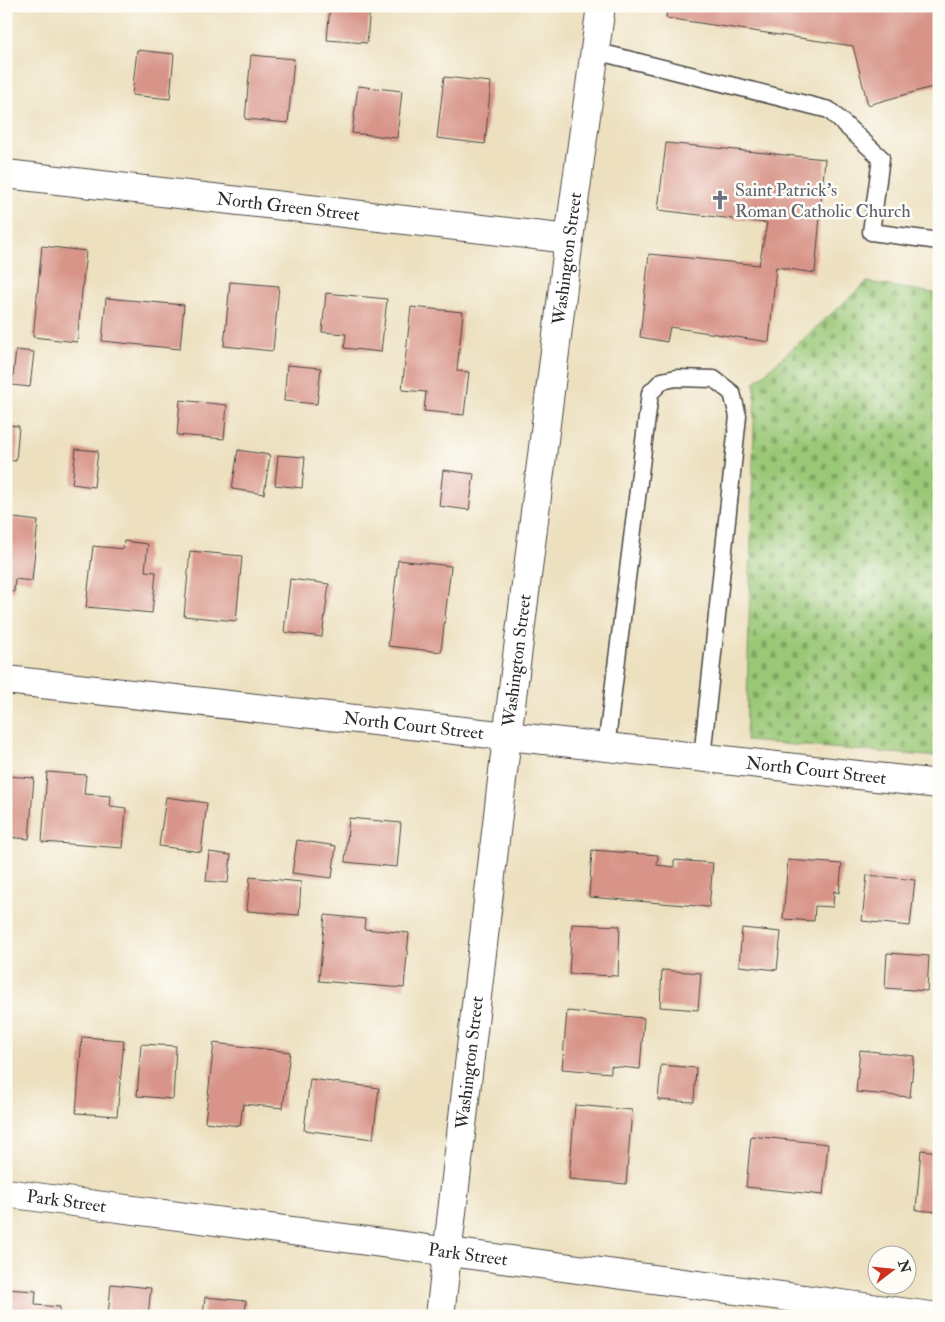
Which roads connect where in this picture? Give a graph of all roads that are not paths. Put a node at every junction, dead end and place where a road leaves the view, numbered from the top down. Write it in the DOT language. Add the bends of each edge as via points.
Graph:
graph roads {
  1 [pos="600,6"];
  2 [pos="595,52"];
  3 [pos="6,174"];
  4 [pos="569,239"];
  5 [pos="939,241"];
  6 [pos="6,680"];
  7 [pos="508,737"];
  8 [pos="606,748"];
  9 [pos="702,758"];
  10 [pos="939,784"];
  11 [pos="6,1193"];
  12 [pos="449,1251"];
  13 [pos="440,1316"];
  14 [pos="931,1316"];
  1 -- 2 [label="street, Washington Street"];
  2 -- 4 [label="street, Washington Street"];
  2 -- 5 [label="lane" via="829,110 881,158 871,232"];
  3 -- 4 [label="street, North Green Street"];
  4 -- 7 [label="street, Washington Street"];
  6 -- 7 [label="street, North Court Street"];
  7 -- 8 [label="street, North Court Street"];
  7 -- 12 [label="street, Washington Street"];
  8 -- 9 [label="street, North Court Street"];
  8 -- 9 [label="lane" via="650,393 662,381 714,379 732,393 738,416"];
  9 -- 10 [label="street, North Court Street"];
  11 -- 12 [label="street, Park Street"];
  12 -- 13 [label="street, Washington Street"];
  12 -- 14 [label="street, Park Street"];
}
